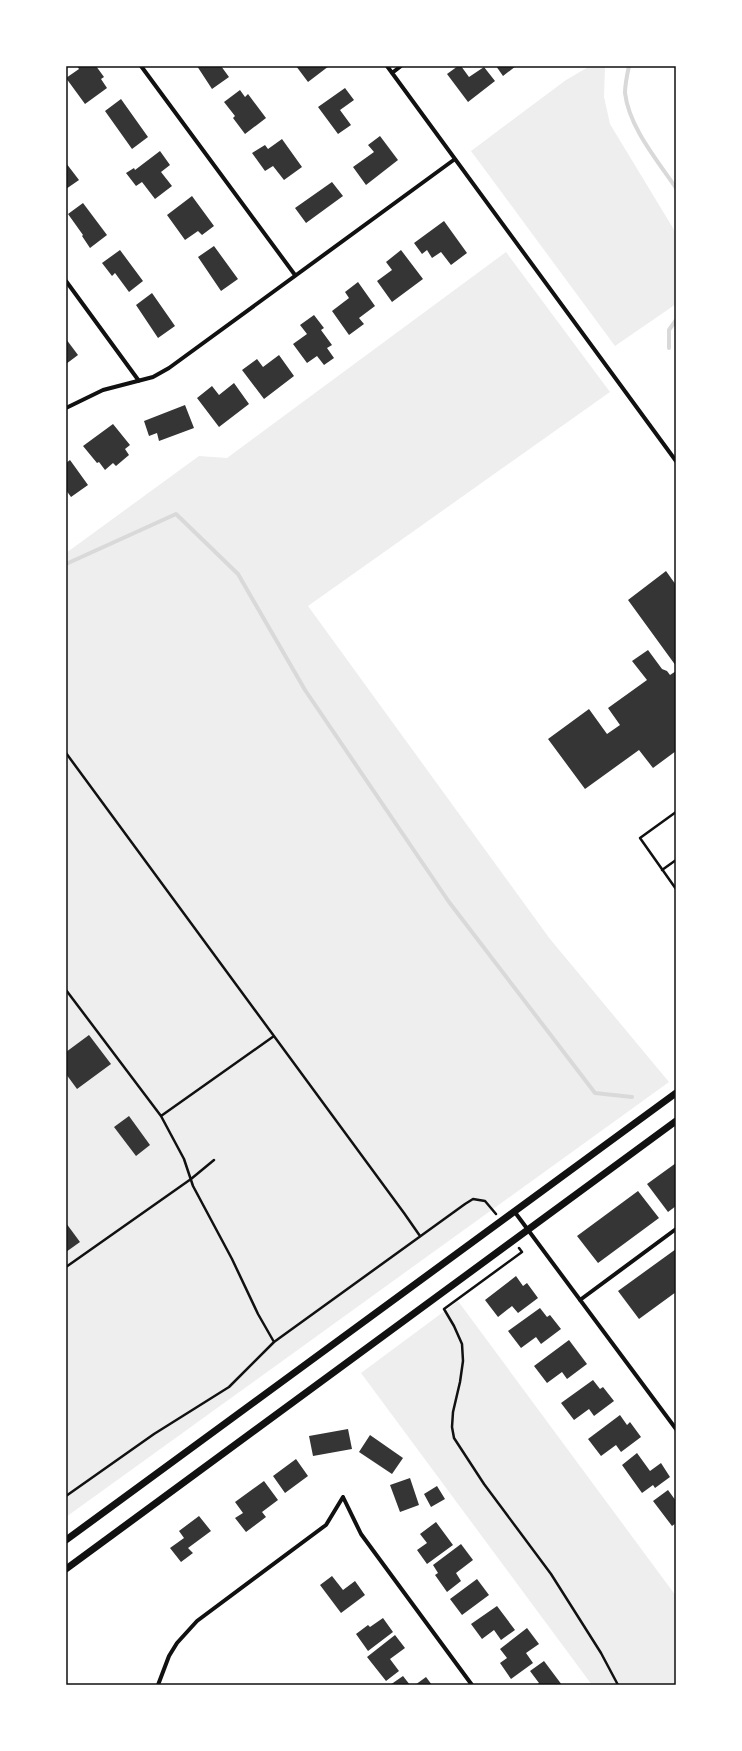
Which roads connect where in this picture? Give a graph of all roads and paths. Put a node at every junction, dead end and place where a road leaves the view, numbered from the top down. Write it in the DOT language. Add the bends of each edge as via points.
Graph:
graph roads {
  1 [pos="141,66"];
  2 [pos="387,66"];
  3 [pos="401,66"];
  4 [pos="392,73"];
  5 [pos="455,159"];
  6 [pos="295,275"];
  7 [pos="66,281"];
  8 [pos="139,381"];
  9 [pos="66,408"];
  10 [pos="676,461"];
  11 [pos="67,755"];
  12 [pos="676,812"];
  13 [pos="676,860"];
  14 [pos="662,870"];
  15 [pos="676,889"];
  16 [pos="66,990"];
  17 [pos="274,1036"];
  18 [pos="676,1093"];
  19 [pos="161,1116"];
  20 [pos="676,1121"];
  21 [pos="214,1160"];
  22 [pos="191,1179"];
  23 [pos="514,1211"];
  24 [pos="495,1212"];
  25 [pos="676,1229"];
  26 [pos="527,1230"];
  27 [pos="420,1236"];
  28 [pos="522,1252"];
  29 [pos="66,1267"];
  30 [pos="580,1300"];
  31 [pos="274,1342"];
  32 [pos="676,1429"];
  33 [pos="66,1496"];
  34 [pos="66,1540"];
  35 [pos="66,1569"];
  36 [pos="158,1685"];
  37 [pos="472,1685"];
  38 [pos="618,1685"];
  1 -- 6 [label="street"];
  2 -- 4 [label="street"];
  3 -- 4 [label="street"];
  4 -- 5 [label="street"];
  5 -- 6 [label="street"];
  5 -- 10 [label="street"];
  6 -- 8 [label="street" via="169,368"];
  7 -- 8 [label="street"];
  8 -- 9 [label="street" via="103,390"];
  11 -- 17 [label="path"];
  12 -- 14 [label="lane" via="640,838"];
  13 -- 14 [label="lane"];
  14 -- 15 [label="lane"];
  16 -- 19 [label="path"];
  17 -- 19 [label="path"];
  17 -- 27 [label="path"];
  18 -- 23 [label="street"];
  19 -- 22 [label="path" via="184,1158"];
  20 -- 26 [label="street"];
  21 -- 22 [label="path"];
  22 -- 29 [label="path"];
  22 -- 31 [label="path"];
  23 -- 26 [label="street"];
  23 -- 34 [label="street"];
  24 -- 27 [label="path" via="485,1200 473,1199"];
  25 -- 30 [label="street"];
  26 -- 30 [label="street"];
  26 -- 35 [label="street"];
  27 -- 31 [label="path"];
  28 -- 38 [label="path" via="444,1309 462,1344 463,1361 453,1412 454,1438 484,1484 551,1574"];
  30 -- 32 [label="street"];
  31 -- 33 [label="path" via="229,1387 154,1434"];
  36 -- 37 [label="street" via="169,1656 197,1621 326,1525 343,1497 361,1534"];
}
